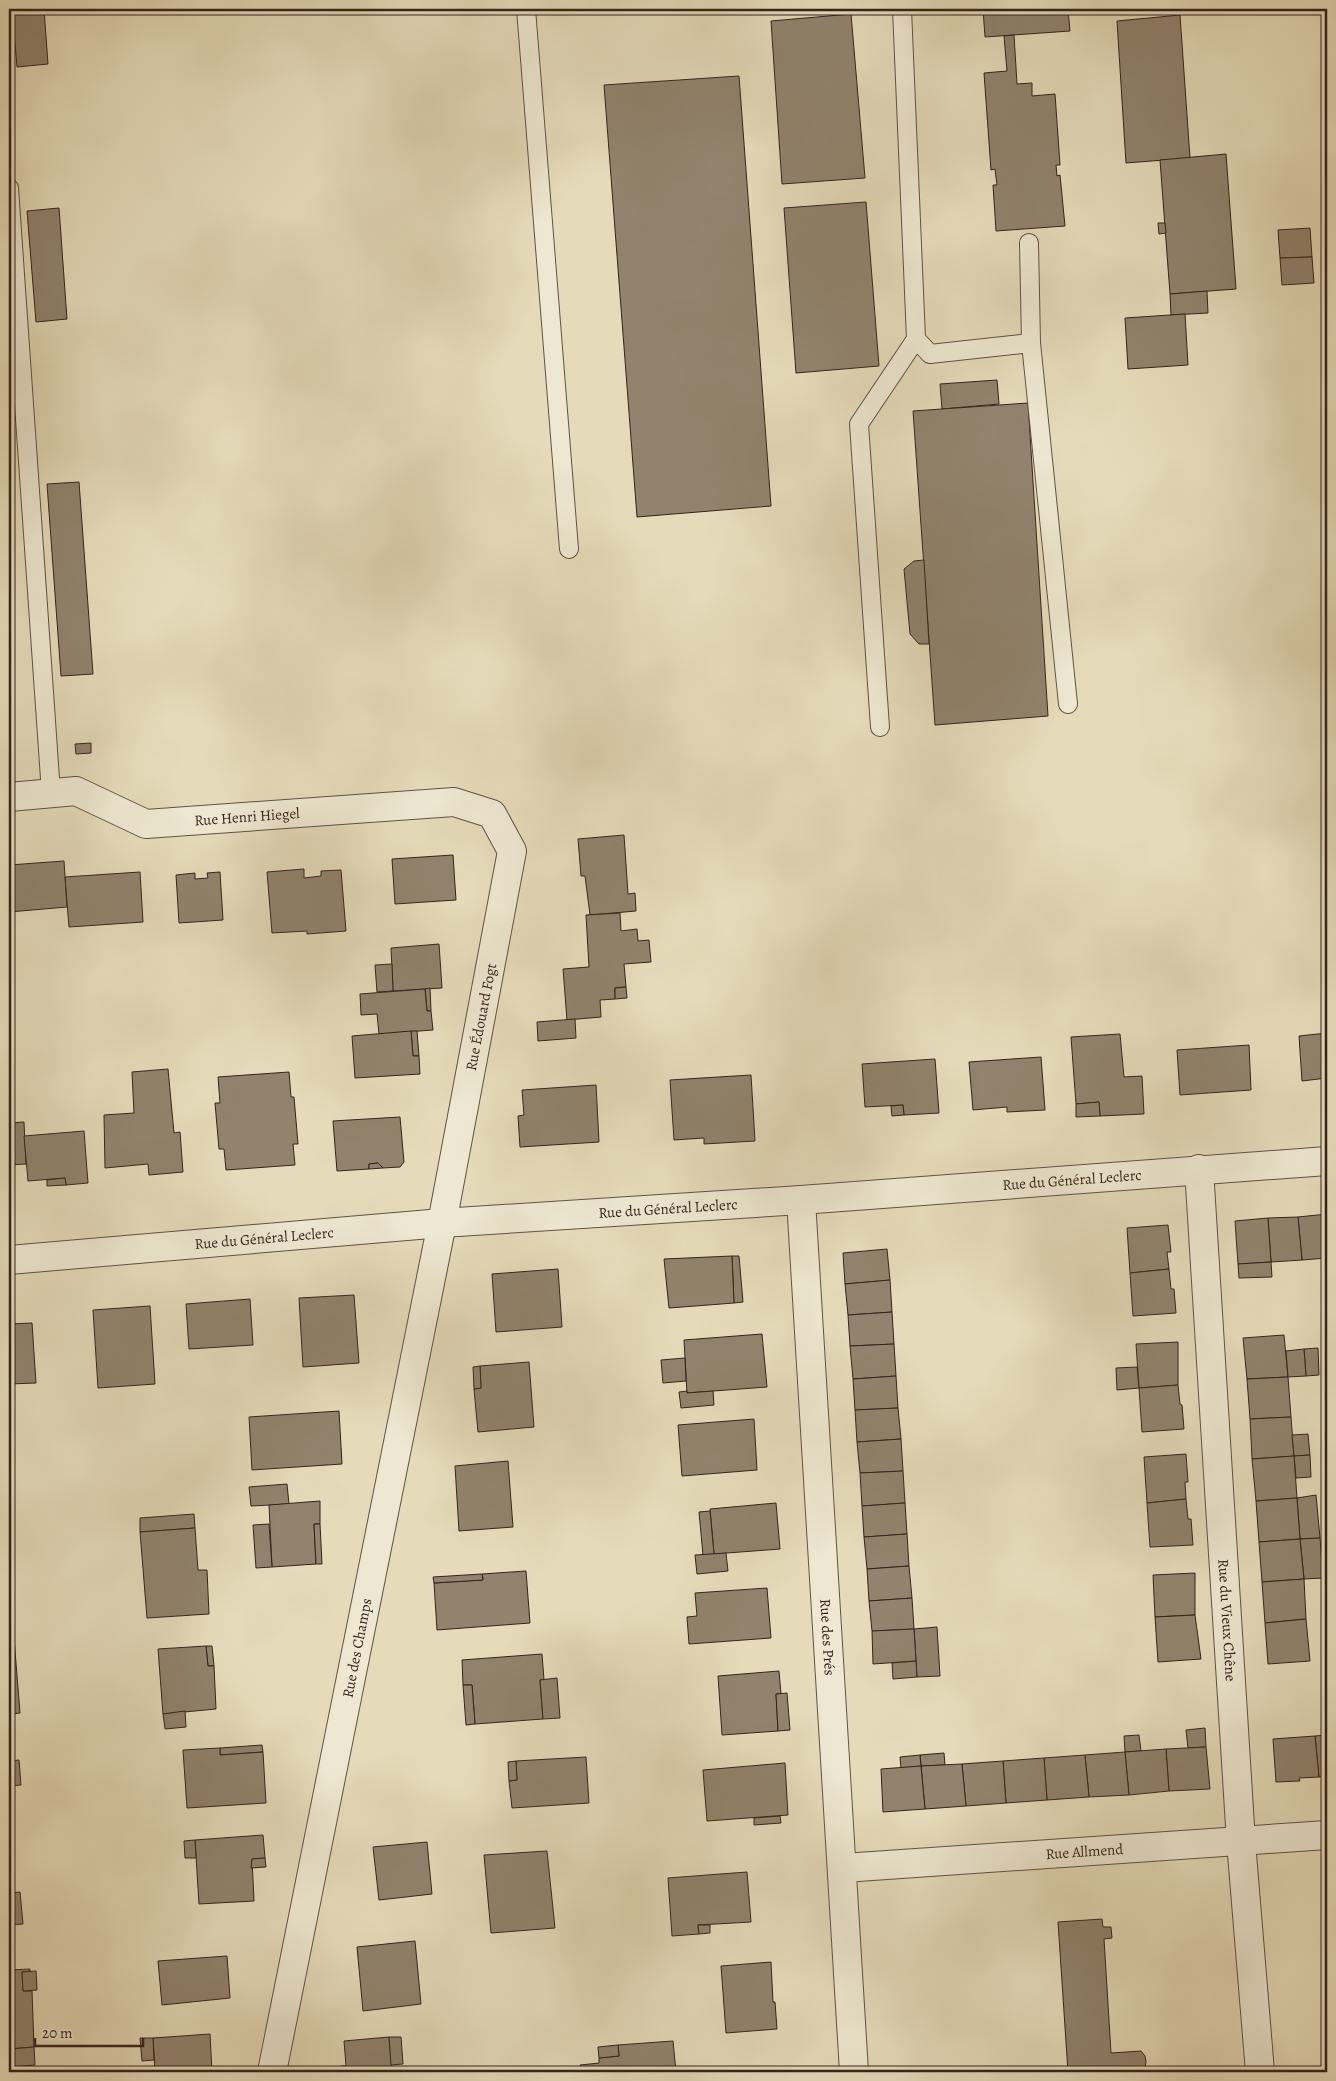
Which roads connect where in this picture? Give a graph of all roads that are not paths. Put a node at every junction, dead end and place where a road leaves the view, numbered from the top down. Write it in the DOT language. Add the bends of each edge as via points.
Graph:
graph roads {
  1 [pos="526,9"];
  2 [pos="902,9"];
  3 [pos="9,188"];
  4 [pos="1029,243"];
  5 [pos="916,339"];
  6 [pos="1031,343"];
  7 [pos="570,549"];
  8 [pos="1068,704"];
  9 [pos="880,727"];
  10 [pos="50,793"];
  11 [pos="9,797"];
  12 [pos="492,814"];
  13 [pos="1327,1161"];
  14 [pos="1199,1169"];
  15 [pos="801,1200"];
  16 [pos="442,1223"];
  17 [pos="9,1260"];
  18 [pos="1327,1835"];
  19 [pos="1241,1842"];
  20 [pos="843,1868"];
  21 [pos="272,2072"];
  22 [pos="854,2072"];
  23 [pos="1260,2072"];
  1 -- 7 [label="lane"];
  2 -- 5 [label="lane"];
  3 -- 10 [label="lane"];
  4 -- 6 [label="lane"];
  5 -- 6 [label="lane" via="930,354"];
  5 -- 9 [label="lane" via="859,424"];
  6 -- 8 [label="lane"];
  10 -- 11 [label="street, Rue Henri Hiegel"];
  10 -- 12 [label="street, Rue Henri Hiegel" via="76,791 146,824 454,802"];
  12 -- 16 [label="street, Rue Édouard Fogt" via="512,851"];
  13 -- 14 [label="street, Rue du Général Leclerc"];
  14 -- 15 [label="street, Rue du Général Leclerc"];
  14 -- 19 [label="street, Rue du Vieux Chêne"];
  15 -- 16 [label="street, Rue du Général Leclerc"];
  15 -- 20 [label="street, Rue des Prés"];
  16 -- 17 [label="street, Rue du Général Leclerc"];
  16 -- 21 [label="street, Rue des Champs"];
  18 -- 19 [label="street, Rue Allmend"];
  19 -- 20 [label="street, Rue Allmend"];
  19 -- 23 [label="street, Rue du Vieux Chêne"];
  20 -- 22 [label="street, Rue des Prés"];
}
